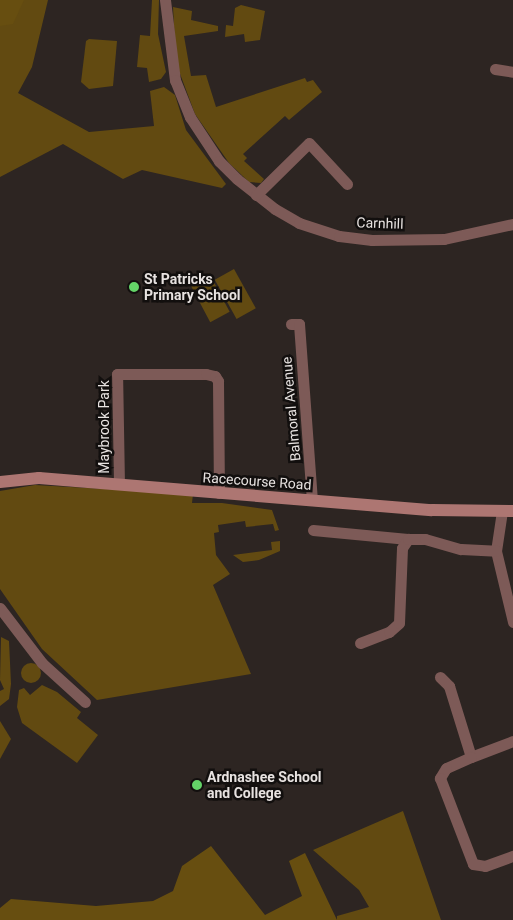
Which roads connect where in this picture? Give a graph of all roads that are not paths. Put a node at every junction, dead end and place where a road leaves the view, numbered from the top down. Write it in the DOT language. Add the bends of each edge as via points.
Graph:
graph roads {
  1 [pos="165,0"];
  2 [pos="495,68"];
  3 [pos="513,72"];
  4 [pos="347,184"];
  5 [pos="256,195"];
  6 [pos="513,224"];
  7 [pos="290,324"];
  8 [pos="0,482"];
  9 [pos="119,484"];
  10 [pos="219,494"];
  11 [pos="312,500"];
  12 [pos="507,511"];
  13 [pos="313,530"];
  14 [pos="408,539"];
  15 [pos="496,551"];
  16 [pos="0,608"];
  17 [pos="513,622"];
  18 [pos="360,643"];
  19 [pos="440,677"];
  20 [pos="86,702"];
  21 [pos="513,741"];
  22 [pos="471,756"];
  23 [pos="513,856"];
  1 -- 5 [label="street, Carnhill" via="175,80 190,117 220,161"];
  2 -- 3 [label="street"];
  4 -- 5 [label="street" via="309,143"];
  5 -- 6 [label="street, Carnhill" via="299,223 347,237 444,239"];
  7 -- 11 [label="street, Balmoral Avenue" via="299,324"];
  8 -- 9 [label="main road, Racecourse Road" via="40,478"];
  9 -- 10 [label="main road, Racecourse Road"];
  9 -- 10 [label="street, Maybrook Park" via="117,374 206,374 218,381"];
  10 -- 11 [label="main road, Racecourse Road"];
  11 -- 12 [label="main road, Racecourse Road" via="432,510"];
  12 -- 15 [label="street"];
  13 -- 14 [label="street"];
  14 -- 15 [label="street" via="425,539 461,549"];
  14 -- 18 [label="street" via="402,548 399,623 389,632"];
  15 -- 17 [label="street"];
  16 -- 20 [label="street" via="42,663"];
  19 -- 22 [label="street" via="449,686"];
  21 -- 22 [label="street"];
  22 -- 23 [label="street" via="446,768 440,778 473,864 486,866"];
}
